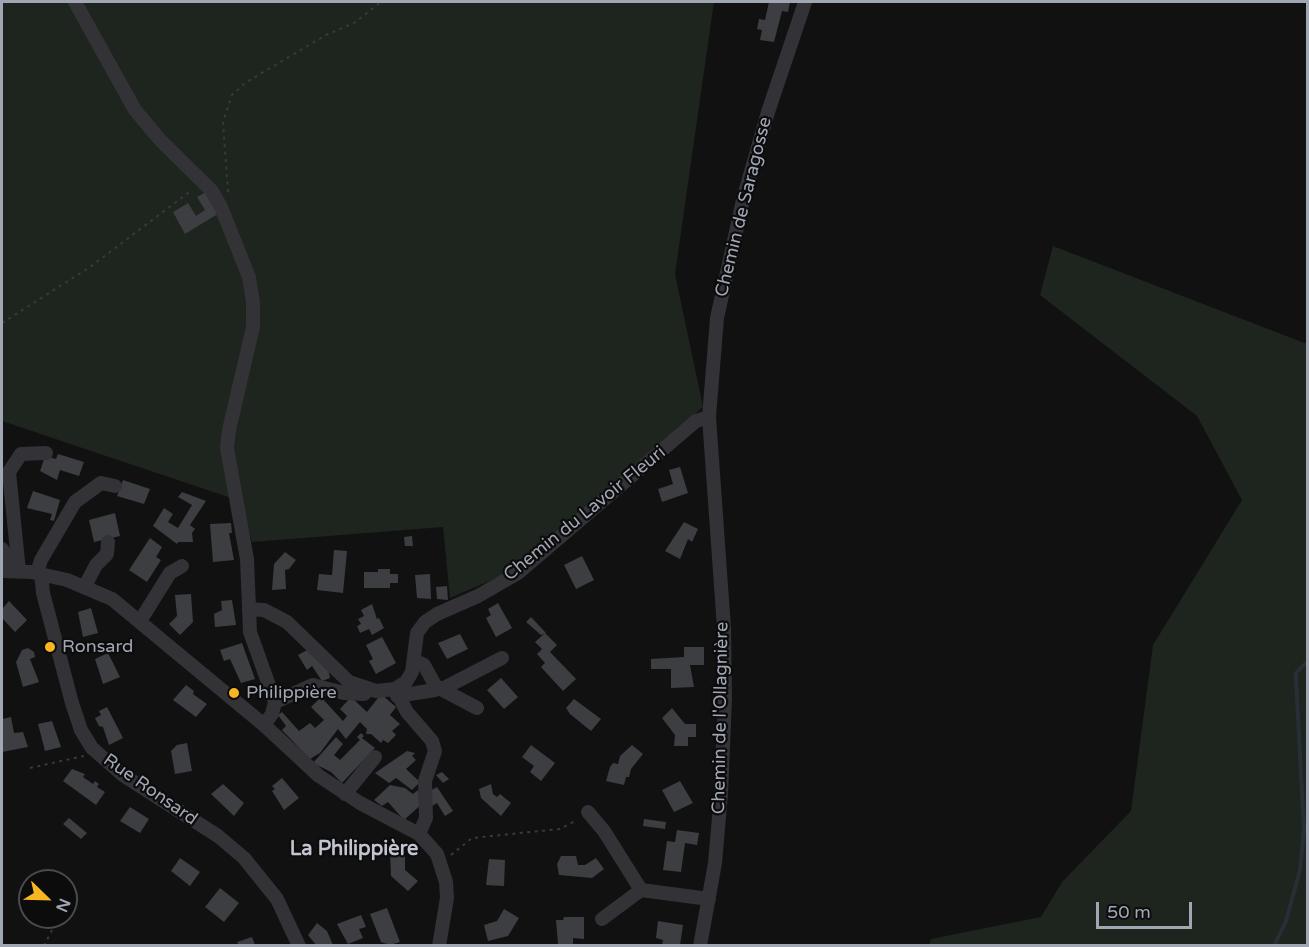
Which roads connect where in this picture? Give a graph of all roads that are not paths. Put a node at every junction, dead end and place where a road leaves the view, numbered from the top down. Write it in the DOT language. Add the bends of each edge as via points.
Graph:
graph roads {
  1 [pos="75,2"];
  2 [pos="805,2"];
  3 [pos="709,417"];
  4 [pos="46,453"];
  5 [pos="115,486"];
  6 [pos="63,502"];
  7 [pos="108,542"];
  8 [pos="2,549"];
  9 [pos="182,566"];
  10 [pos="23,572"];
  11 [pos="85,586"];
  12 [pos="249,609"];
  13 [pos="140,621"];
  14 [pos="502,658"];
  15 [pos="415,661"];
  16 [pos="334,668"];
  17 [pos="438,688"];
  18 [pos="335,689"];
  19 [pos="368,689"];
  20 [pos="396,692"];
  21 [pos="275,702"];
  22 [pos="477,708"];
  23 [pos="264,725"];
  24 [pos="375,757"];
  25 [pos="345,794"];
  26 [pos="588,812"];
  27 [pos="419,834"];
  28 [pos="641,890"];
  29 [pos="709,899"];
  30 [pos="602,919"];
  31 [pos="299,945"];
  32 [pos="439,945"];
  33 [pos="700,945"];
  1 -- 12 [label="street" via="135,110 204,181 221,207 249,277 253,327 227,448 247,559"];
  2 -- 3 [label="street, Chemin de Saragosse" via="768,112 724,275 712,358"];
  3 -- 15 [label="street, Chemin du Lavoir Fleuri" via="696,421 518,573 425,622 417,633"];
  3 -- 29 [label="street, Chemin de l'Ollagnière" via="724,628 725,699 721,794"];
  4 -- 10 [label="street" via="21,454 9,472"];
  5 -- 10 [label="street" via="101,483 75,502 40,560"];
  6 -- 10 [label="street" via="57,522"];
  7 -- 11 [label="street" via="107,554 96,564"];
  8 -- 10 [label="street"];
  9 -- 13 [label="street" via="170,573"];
  10 -- 11 [label="street"];
  10 -- 31 [label="street, Rue Ronsard" via="43,593 72,703 93,750 123,776 218,836 244,858 277,899"];
  11 -- 13 [label="street" via="112,599"];
  12 -- 16 [label="street" via="264,610 287,622"];
  12 -- 21 [label="street" via="256,653"];
  13 -- 23 [label="street"];
  14 -- 17 [label="street"];
  15 -- 17 [label="street" via="424,665"];
  15 -- 20 [label="street, Chemin du Lavoir Fleuri" via="406,682"];
  16 -- 18 [label="street"];
  16 -- 19 [label="street" via="349,682"];
  17 -- 20 [label="street"];
  17 -- 22 [label="street"];
  18 -- 19 [label="street" via="364,694"];
  18 -- 21 [label="street" via="330,692 313,685"];
  19 -- 20 [label="street"];
  20 -- 27 [label="street" via="411,718 432,741 435,751 425,781 426,812"];
  21 -- 23 [label="street"];
  23 -- 25 [label="street" via="319,776"];
  24 -- 25 [label="street"];
  25 -- 27 [label="street"];
  26 -- 28 [label="street"];
  27 -- 32 [label="street" via="440,860 446,882"];
  28 -- 29 [label="street"];
  28 -- 30 [label="street"];
  29 -- 33 [label="street, Chemin de l'Ollagnière"];
}
